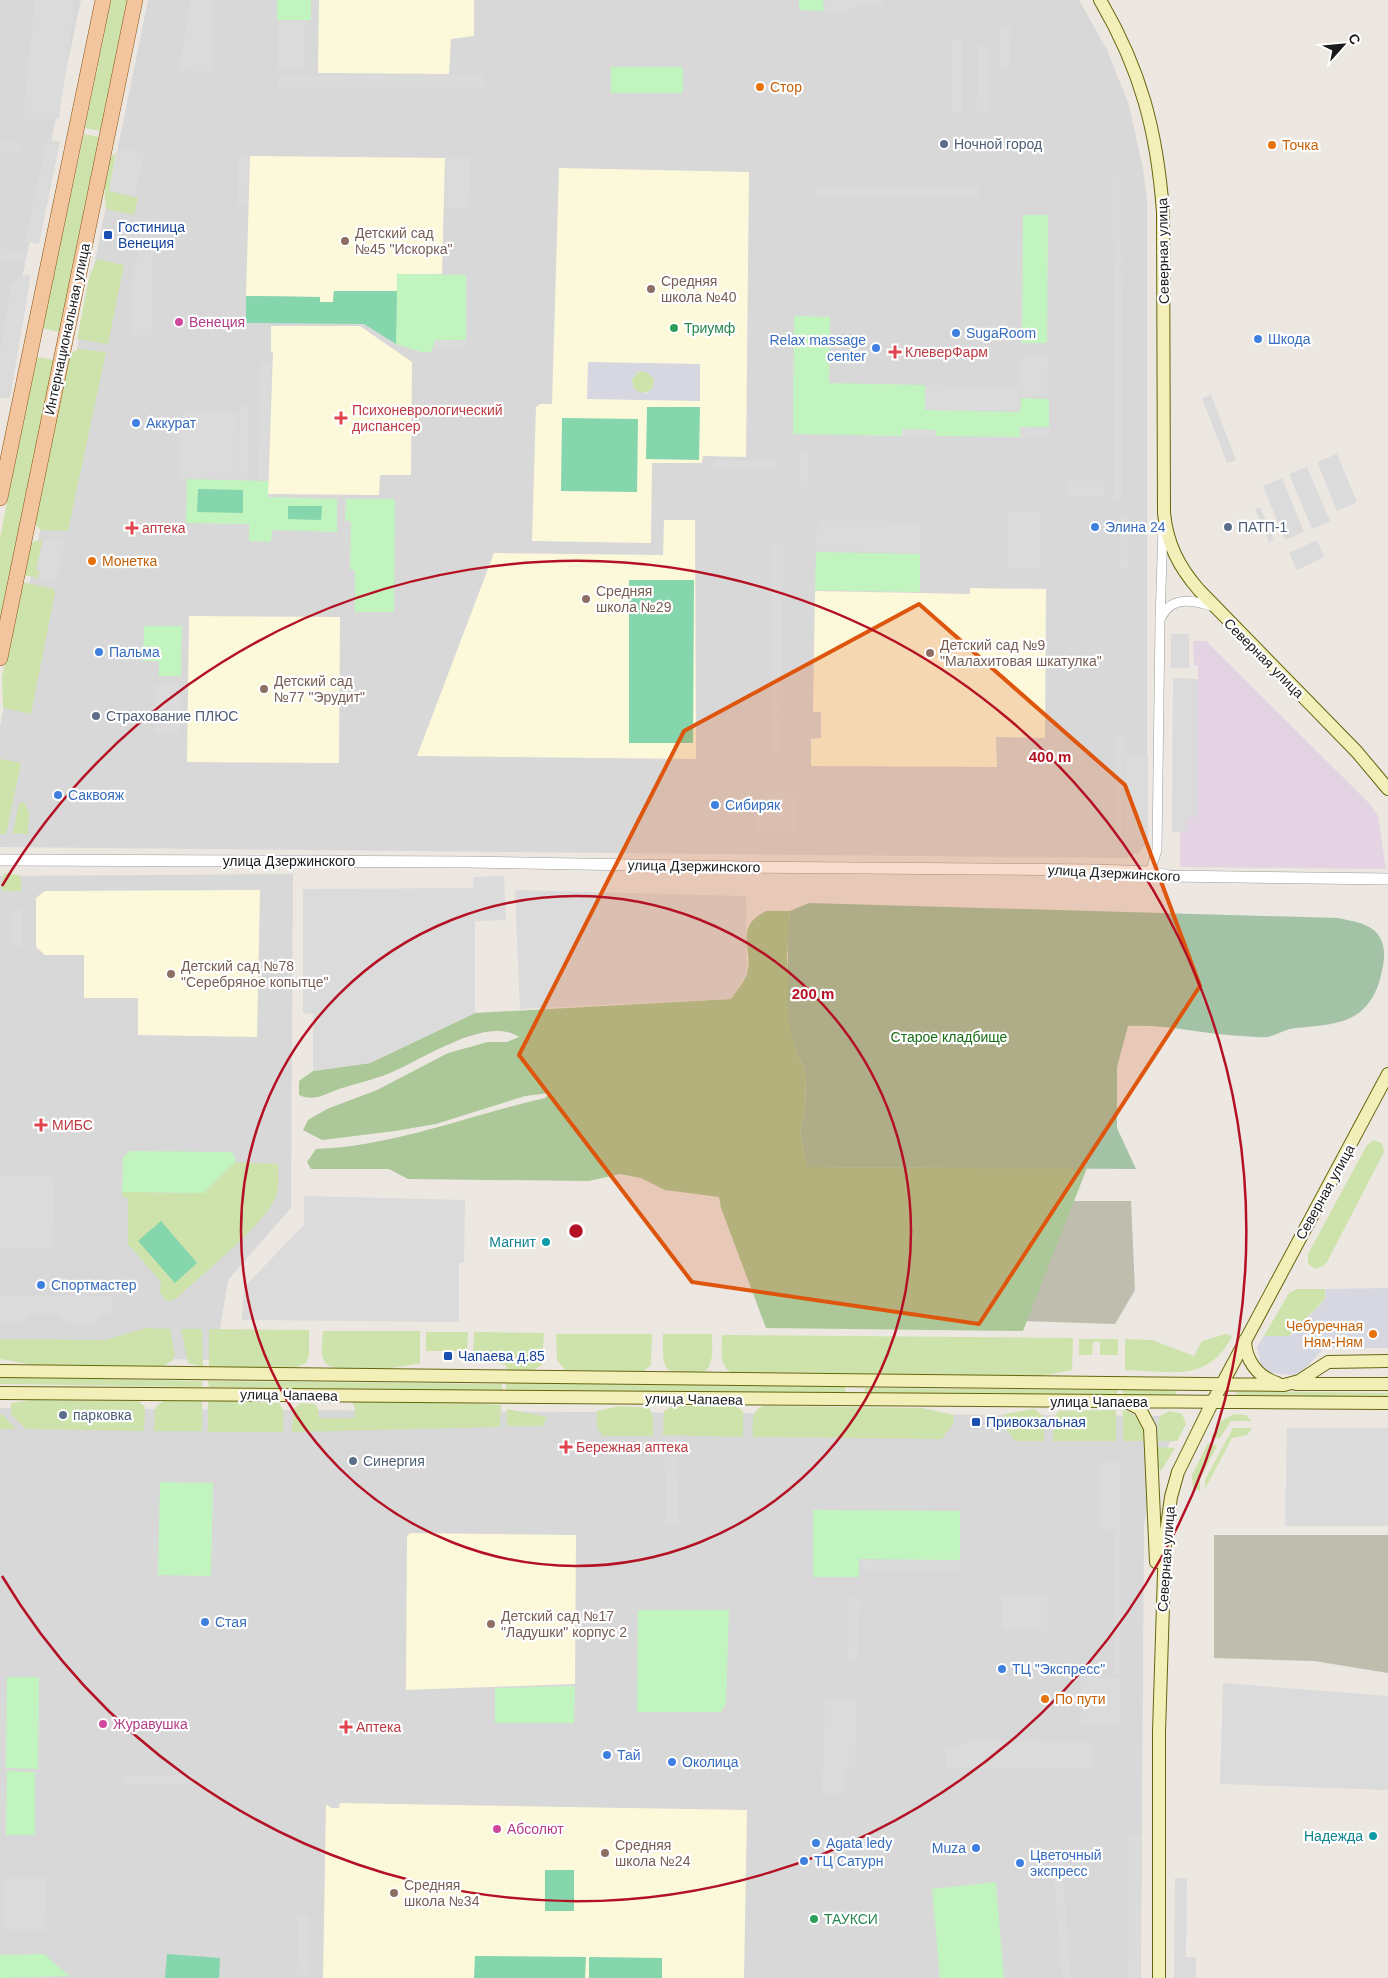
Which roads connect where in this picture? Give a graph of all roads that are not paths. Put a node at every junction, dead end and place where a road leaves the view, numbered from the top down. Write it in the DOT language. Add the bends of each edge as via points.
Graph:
graph roads {
  1 [pos="103,0"];
  2 [pos="135,0"];
  3 [pos="1100,0"];
  4 [pos="0,498"];
  5 [pos="1164,513"];
  6 [pos="1215,607"];
  7 [pos="1160,620"];
  8 [pos="0,658"];
  9 [pos="1388,789"];
  10 [pos="0,860"];
  11 [pos="1150,872"];
  12 [pos="1388,879"];
  13 [pos="1388,1074"];
  14 [pos="1246,1339"];
  15 [pos="1388,1361"];
  16 [pos="0,1371"];
  17 [pos="854,1381"];
  18 [pos="1222,1384"];
  19 [pos="1288,1384"];
  20 [pos="1388,1384"];
  21 [pos="0,1393"];
  22 [pos="854,1400"];
  23 [pos="1127,1402"];
  24 [pos="1212,1403"];
  25 [pos="1388,1403"];
  26 [pos="1160,1665"];
  27 [pos="1160,1978"];
  1 -- 4 [label="main road"];
  2 -- 8 [label="main road, Интернациональная улица"];
  3 -- 5 [label="main road, Северная улица" via="1144,95 1160,170"];
  5 -- 6 [label="main road, Северная улица" via="1169,541 1178,564"];
  5 -- 7 [label="street, Северная улица"];
  6 -- 7 [label="street" via="1182,601 1167,608"];
  6 -- 9 [label="main road, Северная улица" via="1357,752"];
  7 -- 11 [label="street, Северная улица" via="1157,850"];
  10 -- 11 [label="street, улица Дзержинского" via="458,862"];
  11 -- 12 [label="street, улица Дзержинского" via="1169,876"];
  13 -- 14 [label="main road, Северная улица"];
  14 -- 18 [label="main road, Северная улица"];
  14 -- 19 [label="main road" via="1247,1356 1254,1367 1269,1380"];
  15 -- 19 [label="main road" via="1328,1362"];
  16 -- 17 [label="main road, улица Чапаева"];
  17 -- 18 [label="main road, улица Чапаева"];
  17 -- 22 [label="main road"];
  18 -- 19 [label="main road, улица Чапаева"];
  18 -- 24 [label="main road, Северная улица"];
  19 -- 20 [label="main road, улица Чапаева"];
  21 -- 22 [label="main road, улица Чапаева"];
  22 -- 23 [label="main road, улица Чапаева"];
  23 -- 24 [label="main road, улица Чапаева"];
  23 -- 26 [label="main road" via="1140,1408 1151,1436"];
  24 -- 25 [label="main road, улица Чапаева"];
  24 -- 26 [label="main road, Северная улица" via="1184,1458 1171,1496 1165,1541"];
  26 -- 27 [label="main road, Северная улица"];
}
